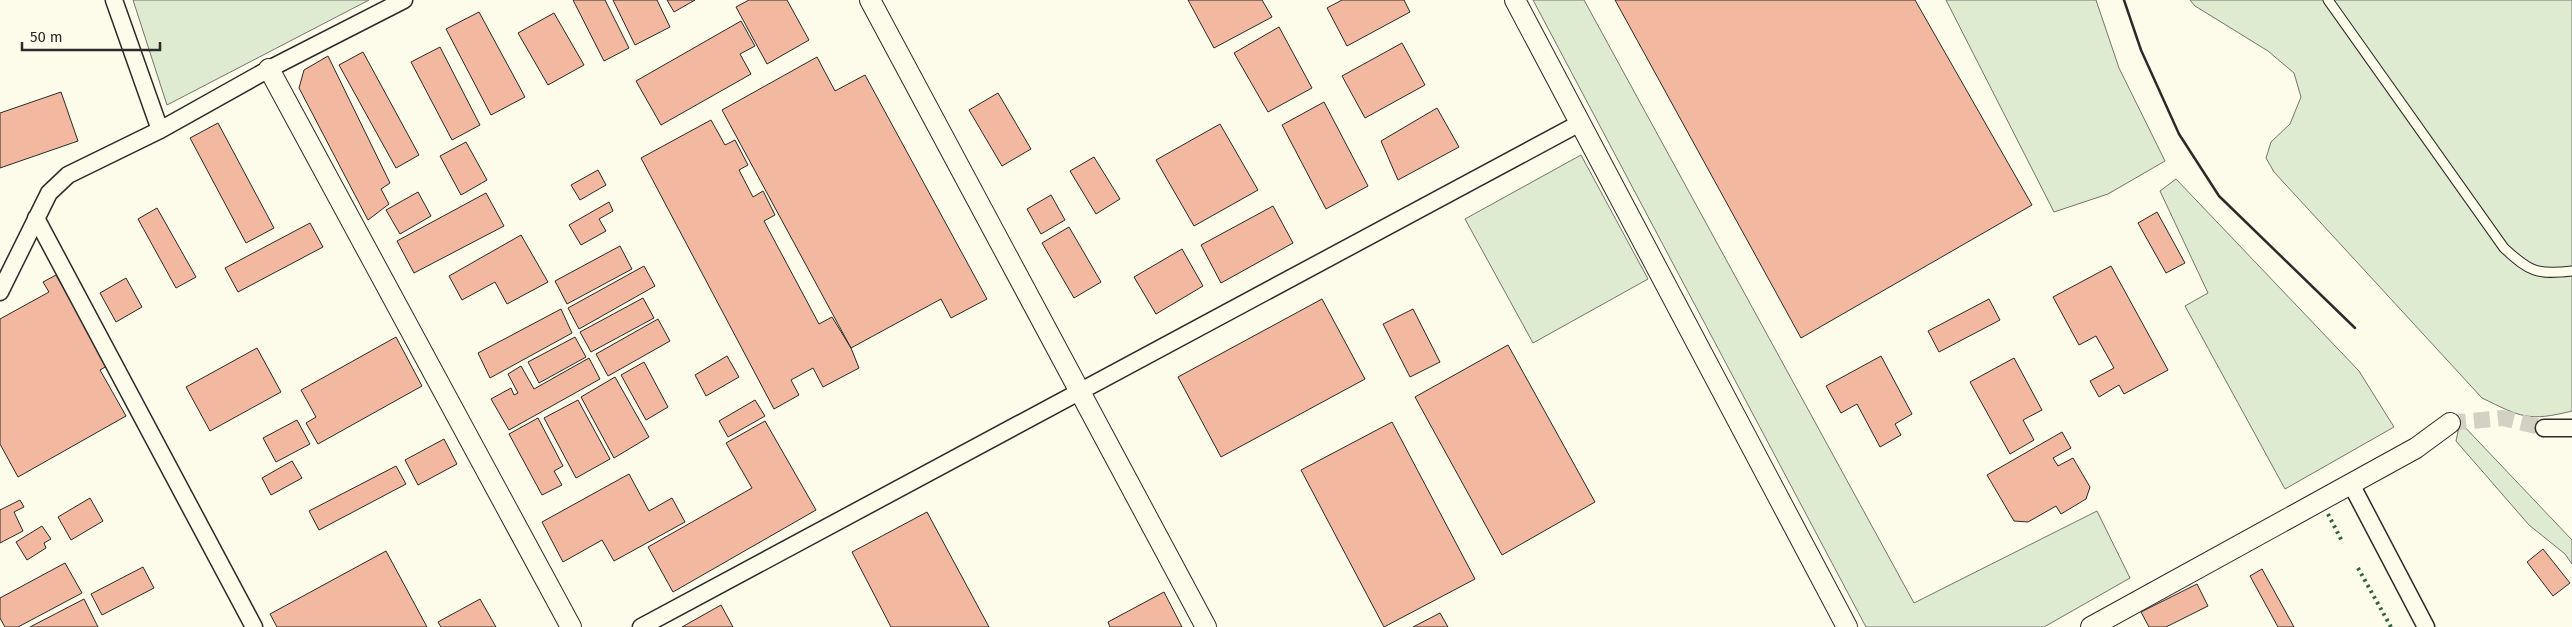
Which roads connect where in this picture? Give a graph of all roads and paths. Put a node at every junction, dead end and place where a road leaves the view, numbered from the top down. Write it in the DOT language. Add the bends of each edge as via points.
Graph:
graph roads {
  1 [pos="114,0"];
  2 [pos="404,0"];
  3 [pos="870,0"];
  4 [pos="1515,0"];
  5 [pos="2328,0"];
  6 [pos="269,69"];
  7 [pos="1580,123"];
  8 [pos="160,130"];
  9 [pos="36,218"];
  10 [pos="2572,271"];
  11 [pos="0,292"];
  12 [pos="1080,391"];
  13 [pos="2450,423"];
  14 [pos="2544,428"];
  15 [pos="2572,428"];
  16 [pos="2351,484"];
  17 [pos="254,627"];
  18 [pos="571,627"];
  19 [pos="641,627"];
  20 [pos="1206,627"];
  21 [pos="1847,627"];
  22 [pos="2091,627"];
  23 [pos="2426,627"];
  1 -- 8 [label="street"];
  2 -- 6 [label="street"];
  3 -- 12 [label="street"];
  4 -- 7 [label="street"];
  5 -- 10 [label="lane" via="2504,248 2525,267 2546,274"];
  6 -- 8 [label="street"];
  6 -- 18 [label="street"];
  7 -- 12 [label="street"];
  7 -- 21 [label="street"];
  8 -- 9 [label="street" via="68,175 49,193"];
  9 -- 11 [label="street"];
  9 -- 17 [label="street"];
  12 -- 19 [label="street"];
  12 -- 20 [label="street"];
  13 -- 16 [label="street" via="2416,448"];
  14 -- 15 [label="street"];
  16 -- 22 [label="street"];
  16 -- 23 [label="street"];
}
